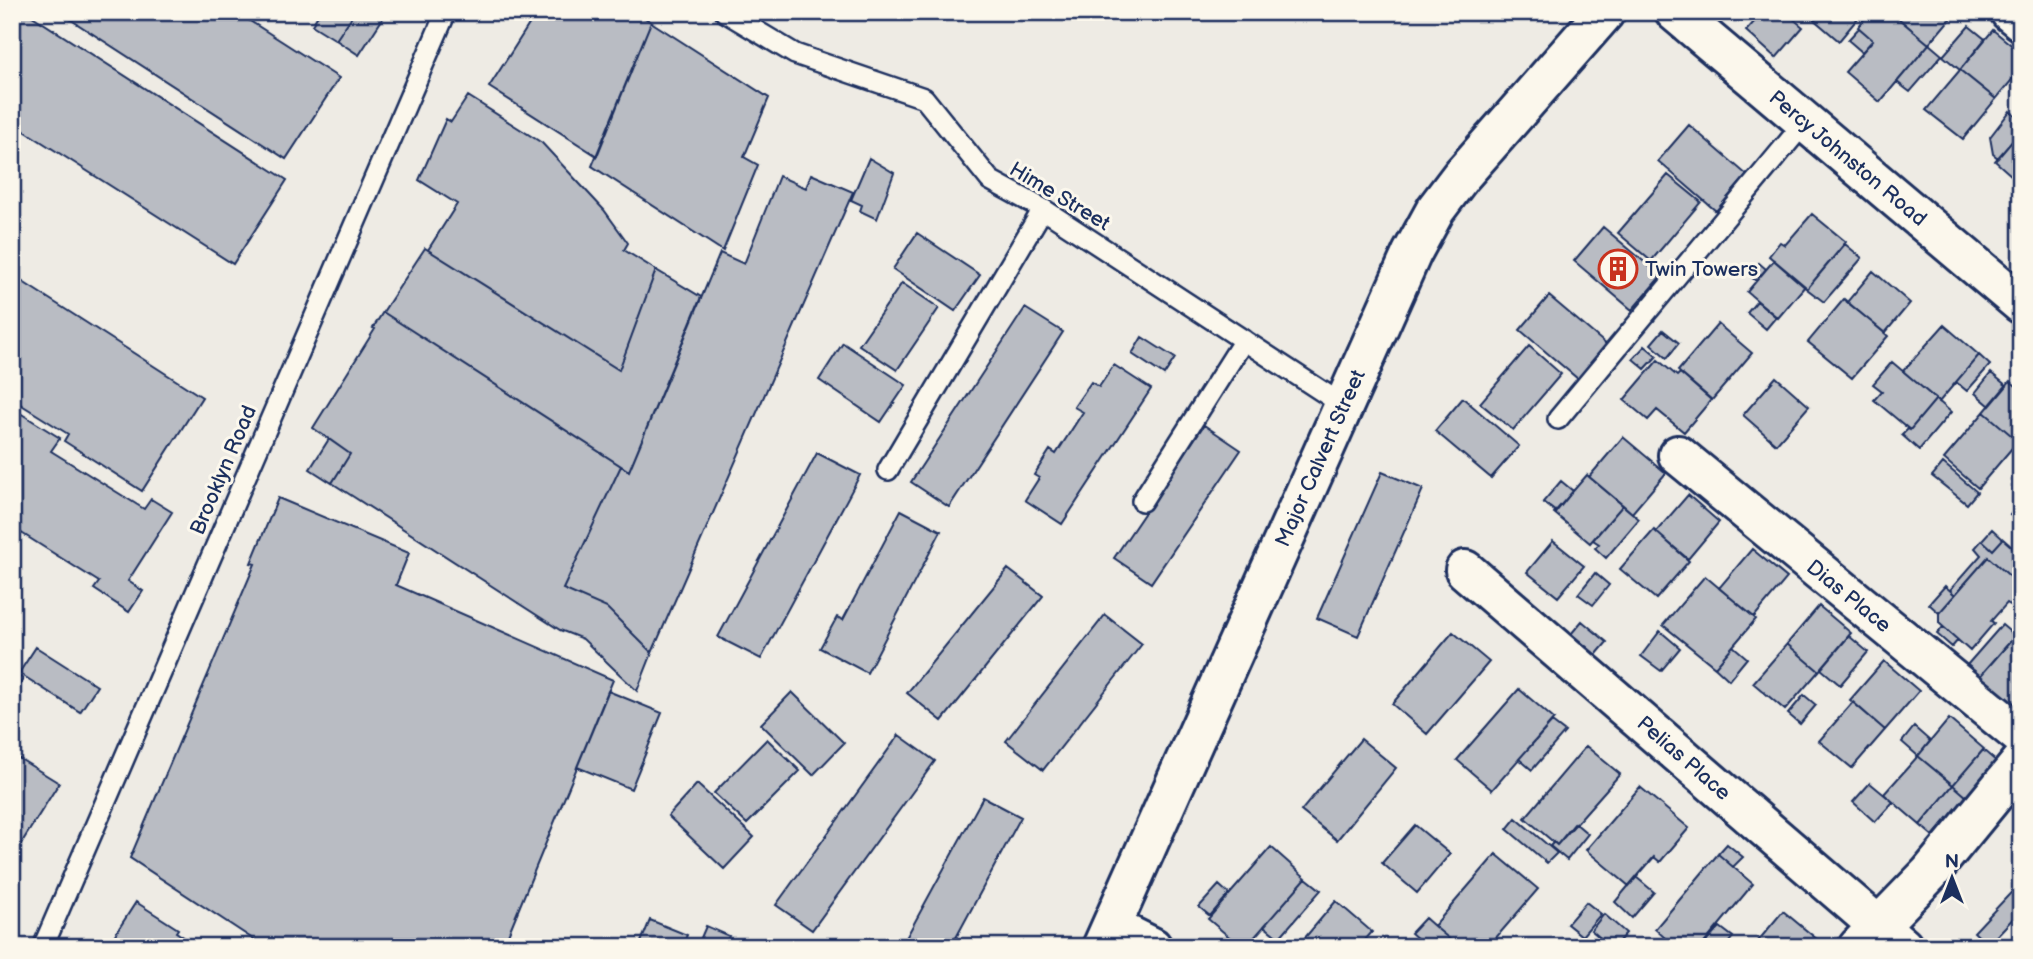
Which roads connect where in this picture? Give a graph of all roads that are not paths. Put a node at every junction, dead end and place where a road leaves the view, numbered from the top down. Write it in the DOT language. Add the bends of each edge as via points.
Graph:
graph roads {
  1 [pos="446,12"];
  2 [pos="725,12"];
  3 [pos="1605,12"];
  4 [pos="1675,12"];
  5 [pos="2010,12"];
  6 [pos="2021,21"];
  7 [pos="1805,122"];
  8 [pos="1042,209"];
  9 [pos="2021,304"];
  10 [pos="1244,340"];
  11 [pos="1343,405"];
  12 [pos="1558,419"];
  13 [pos="1678,455"];
  14 [pos="888,470"];
  15 [pos="1142,501"];
  16 [pos="1465,570"];
  17 [pos="2021,736"];
  18 [pos="2021,762"];
  19 [pos="1107,937"];
  20 [pos="1880,940"];
  21 [pos="43,947"];
  22 [pos="1152,947"];
  1 -- 21 [label="lane, Brooklyn Road"];
  2 -- 8 [label="lane, Hime Street" via="795,54 924,98 990,180"];
  3 -- 11 [label="street, Major Calvert Street" via="1436,209"];
  4 -- 7 [label="street, Percy Johnston Road"];
  5 -- 6 [label="street"];
  7 -- 9 [label="street, Percy Johnston Road"];
  7 -- 12 [label="lane"];
  8 -- 10 [label="lane, Hime Street"];
  8 -- 14 [label="lane"];
  10 -- 11 [label="lane, Hime Street"];
  10 -- 15 [label="lane"];
  11 -- 19 [label="street, Major Calvert Street"];
  13 -- 17 [label="street, Dias Place"];
  16 -- 20 [label="street, Pelias Place"];
  18 -- 20 [label="street"];
  19 -- 22 [label="street"];
}
